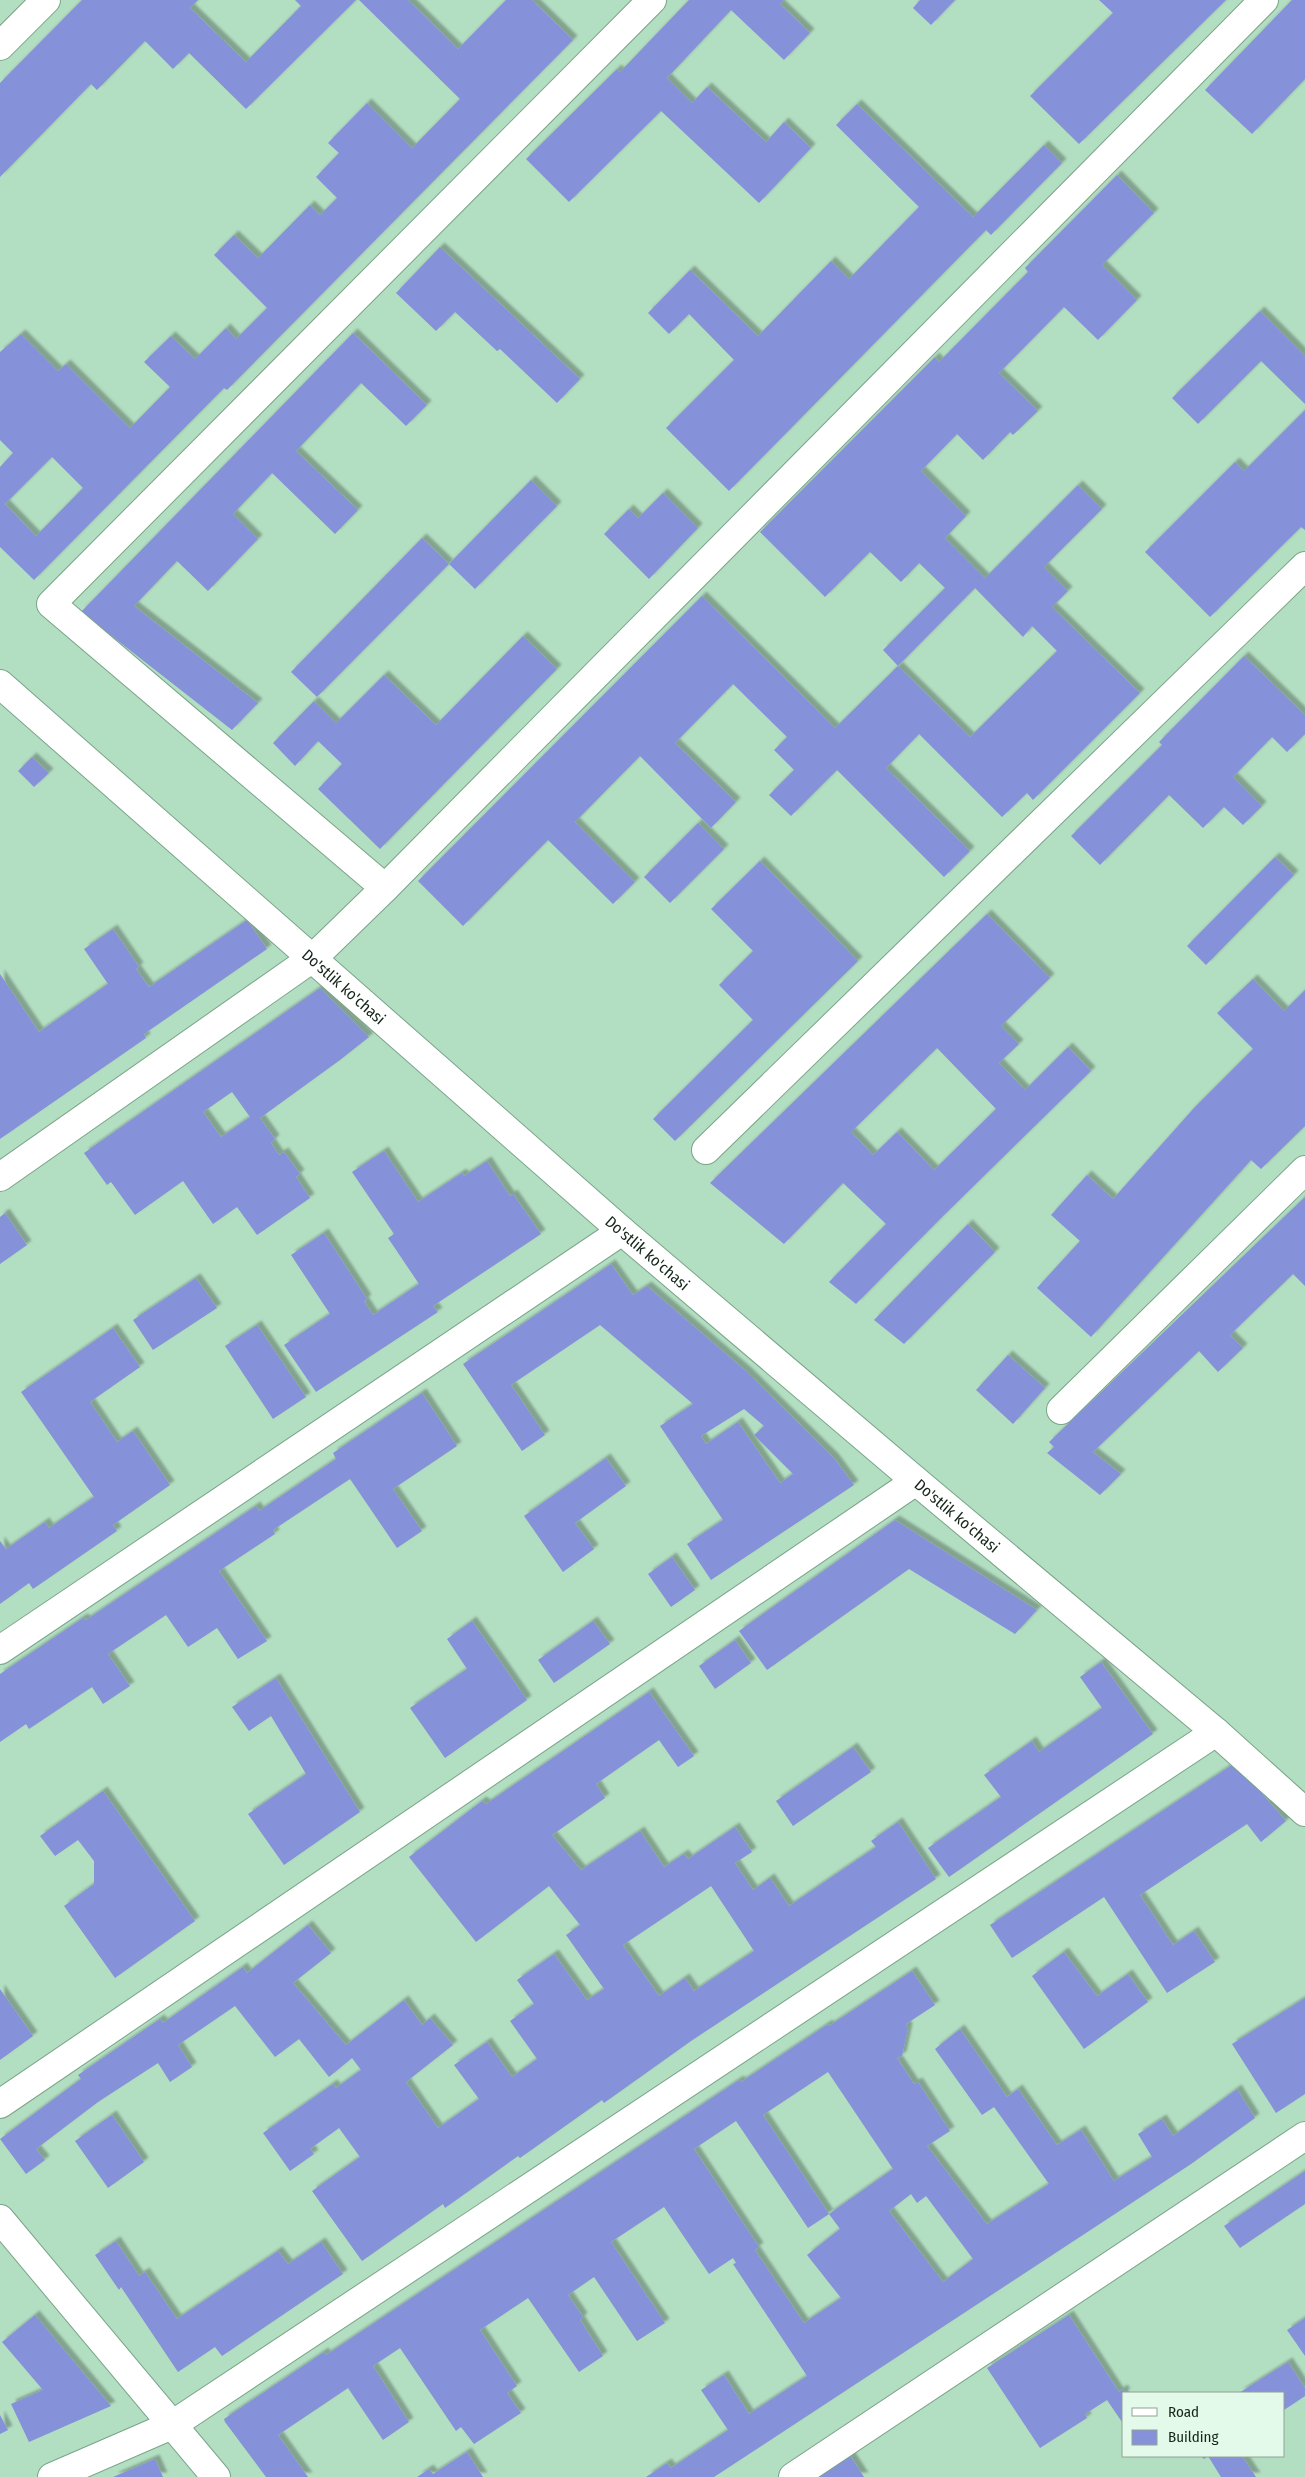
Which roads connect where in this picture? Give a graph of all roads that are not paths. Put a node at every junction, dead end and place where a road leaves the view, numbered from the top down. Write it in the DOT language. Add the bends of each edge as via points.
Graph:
graph roads {
  1 [pos="46,0"];
  2 [pos="652,0"];
  3 [pos="1264,0"];
  4 [pos="0,46"];
  5 [pos="1305,566"];
  6 [pos="0,684"];
  7 [pos="385,888"];
  8 [pos="314,957"];
  9 [pos="706,1150"];
  10 [pos="1305,1170"];
  11 [pos="0,1177"];
  12 [pos="622,1231"];
  13 [pos="1061,1410"];
  14 [pos="916,1481"];
  15 [pos="0,1650"];
  16 [pos="1216,1732"];
  17 [pos="1305,1812"];
  18 [pos="0,2104"];
  19 [pos="1305,2136"];
  20 [pos="0,2219"];
  21 [pos="172,2425"];
  22 [pos="52,2477"];
  23 [pos="216,2477"];
  24 [pos="793,2477"];
  1 -- 4 [label="street"];
  2 -- 7 [label="street" via="51,604"];
  3 -- 7 [label="street"];
  5 -- 9 [label="street"];
  6 -- 8 [label="street, Do'stlik ko'chasi"];
  7 -- 8 [label="street"];
  8 -- 11 [label="street"];
  8 -- 12 [label="street, Do'stlik ko'chasi"];
  10 -- 13 [label="street"];
  12 -- 14 [label="street, Do'stlik ko'chasi"];
  12 -- 15 [label="street"];
  14 -- 16 [label="street, Do'stlik ko'chasi"];
  14 -- 18 [label="street"];
  16 -- 17 [label="street, Do'stlik ko'chasi"];
  16 -- 21 [label="street"];
  19 -- 24 [label="street"];
  20 -- 21 [label="street"];
  21 -- 22 [label="street"];
  21 -- 23 [label="street"];
}
